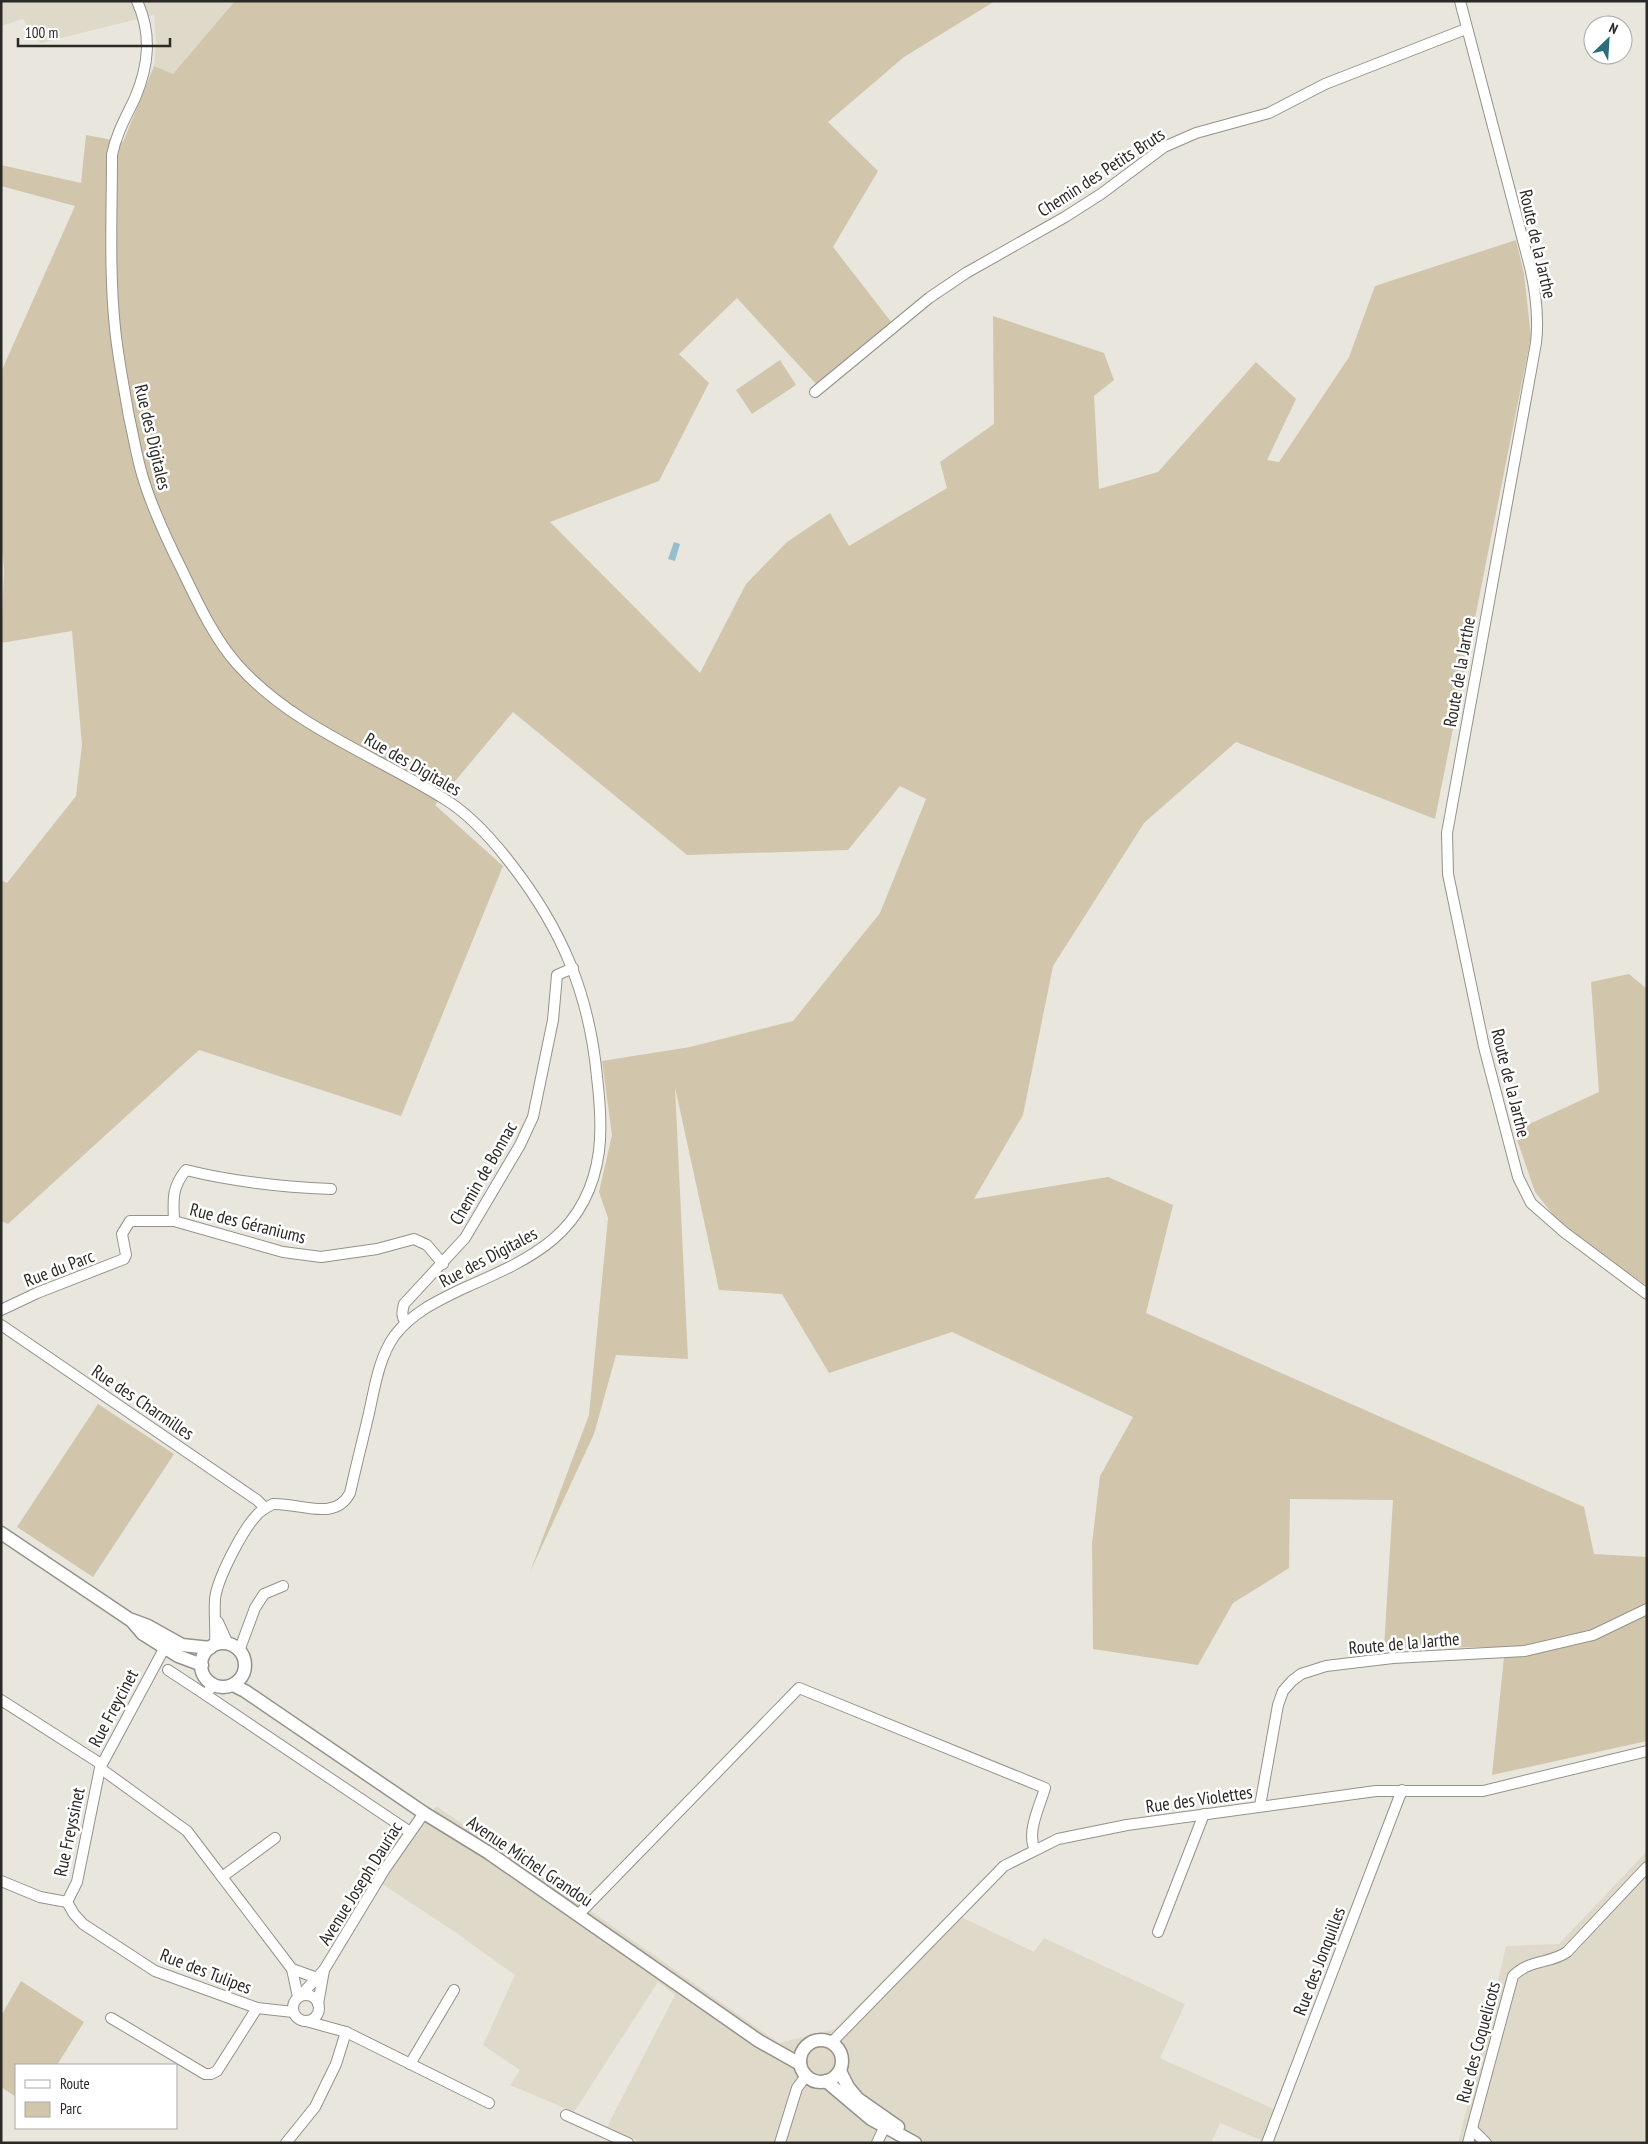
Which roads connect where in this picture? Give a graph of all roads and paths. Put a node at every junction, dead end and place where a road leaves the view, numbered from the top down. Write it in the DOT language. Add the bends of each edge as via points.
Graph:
graph roads {
  1 [pos="138,1"];
  2 [pos="1460,1"];
  3 [pos="1466,29"];
  4 [pos="815,392"];
  5 [pos="573,968"];
  6 [pos="331,1189"];
  7 [pos="174,1221"];
  8 [pos="126,1255"];
  9 [pos="443,1264"];
  10 [pos="1647,1294"];
  11 [pos="1,1310"];
  12 [pos="406,1323"];
  13 [pos="1,1326"];
  14 [pos="265,1508"];
  15 [pos="1,1533"];
  16 [pos="283,1586"];
  17 [pos="1647,1609"];
  18 [pos="215,1611"];
  19 [pos="130,1618"];
  20 [pos="228,1644"];
  21 [pos="194,1646"];
  22 [pos="165,1647"];
  23 [pos="212,1647"];
  24 [pos="239,1651"];
  25 [pos="178,1656"];
  26 [pos="155,1665"];
  27 [pos="202,1665"];
  28 [pos="168,1670"];
  29 [pos="243,1674"];
  30 [pos="233,1685"];
  31 [pos="210,1690"];
  32 [pos="1,1700"];
  33 [pos="279,1714"];
  34 [pos="1647,1751"];
  35 [pos="101,1766"];
  36 [pos="1402,1790"];
  37 [pos="1260,1806"];
  38 [pos="424,1813"];
  39 [pos="1204,1814"];
  40 [pos="410,1832"];
  41 [pos="275,1838"];
  42 [pos="1035,1850"];
  43 [pos="1647,1867"];
  44 [pos="222,1877"];
  45 [pos="1,1881"];
  46 [pos="67,1902"];
  47 [pos="578,1915"];
  48 [pos="1158,1932"];
  49 [pos="292,1969"];
  50 [pos="320,1974"];
  51 [pos="454,1990"];
  52 [pos="300,1996"];
  53 [pos="258,2008"];
  54 [pos="318,2008"];
  55 [pos="293,2012"];
  56 [pos="111,2018"];
  57 [pos="306,2021"];
  58 [pos="346,2032"];
  59 [pos="759,2041"];
  60 [pos="832,2042"];
  61 [pos="806,2046"];
  62 [pos="410,2064"];
  63 [pos="800,2064"];
  64 [pos="840,2071"];
  65 [pos="806,2076"];
  66 [pos="826,2081"];
  67 [pos="489,2103"];
  68 [pos="566,2114"];
  69 [pos="885,2126"];
  70 [pos="1472,2129"];
  71 [pos="915,2142"];
  72 [pos="286,2143"];
  73 [pos="628,2143"];
  74 [pos="780,2143"];
  75 [pos="877,2143"];
  76 [pos="1267,2143"];
  77 [pos="1468,2143"];
  78 [pos="1486,2143"];
  1 -- 5 [label="street, Rue des Digitales" via="146,27 148,54 135,98 114,141 112,272 123,382 139,465 158,521 214,631 236,662 292,711 448,800 470,819 495,843 534,894 562,941"];
  2 -- 3 [label="street, Route de la Jarthe"];
  3 -- 4 [label="street, Chemin des Petits Bruts" via="1325,84 1269,113 1196,134 1164,147 1065,218 966,273 930,298"];
  3 -- 10 [label="street, Route de la Jarthe" via="1530,267 1538,318 1447,833 1448,874 1484,1047 1518,1177 1531,1203"];
  5 -- 9 [label="street, Chemin de Bonnac" via="558,975 553,1020 533,1116 520,1146 465,1238"];
  5 -- 12 [label="street, Rue des Digitales" via="590,1027 600,1100 599,1152 590,1187 573,1217 548,1246 431,1305"];
  6 -- 7 [label="street" via="214,1177 186,1170 173,1197"];
  7 -- 8 [label="street, Rue des Géraniums" via="130,1221 122,1234"];
  7 -- 9 [label="street, Rue des Géraniums" via="283,1252 321,1257 377,1249 414,1239 427,1245"];
  8 -- 11 [label="street, Rue du Parc" via="119,1263"];
  9 -- 12 [label="street, Chemin de Bonnac" via="404,1304 402,1318"];
  12 -- 14 [label="street, Rue des Digitales" via="389,1344 380,1365 350,1493 345,1502 332,1509 284,1504"];
  13 -- 14 [label="street, Rue des Charmilles"];
  14 -- 18 [label="street" via="253,1520 233,1554 215,1597"];
  15 -- 19 [label="main road"];
  16 -- 24 [label="street" via="264,1594 255,1608"];
  17 -- 37 [label="street, Route de la Jarthe" via="1593,1635 1525,1650 1392,1658 1326,1666 1301,1674 1283,1692 1278,1705"];
  18 -- 20 [label="street"];
  18 -- 23 [label="street"];
  19 -- 21 [label="main road" via="174,1642"];
  19 -- 22 [label="main road" via="143,1634"];
  20 -- 23 [label="main road"];
  20 -- 24 [label="main road"];
  21 -- 22 [label="street"];
  21 -- 23 [label="main road"];
  22 -- 25 [label="main road"];
  22 -- 26 [label="street, Rue Freycinet"];
  23 -- 27 [label="main road" via="202,1659"];
  24 -- 29 [label="main road" via="245,1662"];
  25 -- 26 [label="street, Rue Freycinet"];
  25 -- 27 [label="main road"];
  26 -- 35 [label="street, Rue Freycinet"];
  27 -- 31 [label="main road"];
  28 -- 31 [label="street"];
  29 -- 30 [label="main road"];
  29 -- 33 [label="main road, Avenue Michel Grandou"];
  30 -- 31 [label="main road"];
  30 -- 33 [label="main road, Avenue Michel Grandou"];
  31 -- 40 [label="street"];
  32 -- 35 [label="street"];
  33 -- 38 [label="main road, Avenue Michel Grandou"];
  34 -- 36 [label="street, Rue des Violettes" via="1484,1791"];
  35 -- 44 [label="street" via="187,1831"];
  35 -- 46 [label="street, Rue Freyssinet" via="77,1882"];
  36 -- 37 [label="street, Rue des Violettes"];
  36 -- 76 [label="street, Rue des Jonquilles"];
  37 -- 39 [label="street, Rue des Violettes"];
  38 -- 40 [label="street, Avenue Joseph Dauriac"];
  38 -- 47 [label="main road, Avenue Michel Grandou" via="489,1853"];
  39 -- 42 [label="street, Rue des Violettes" via="1058,1839"];
  39 -- 48 [label="street"];
  40 -- 50 [label="street, Avenue Joseph Dauriac"];
  41 -- 44 [label="street"];
  42 -- 47 [label="street" via="1032,1844 1034,1825 1045,1788 798,1688"];
  42 -- 60 [label="street, Rue des Violettes" via="1004,1866"];
  43 -- 70 [label="street, Rue des Coquelicots" via="1567,1952 1520,1969 1513,1976"];
  44 -- 49 [label="street"];
  45 -- 46 [label="street" via="40,1897"];
  46 -- 53 [label="street, Rue des Tulipes" via="84,1924 155,1971"];
  47 -- 59 [label="main road, Avenue Michel Grandou"];
  49 -- 50 [label="street"];
  49 -- 52 [label="street"];
  50 -- 52 [label="street, Avenue Joseph Dauriac"];
  50 -- 54 [label="street, Avenue Joseph Dauriac"];
  51 -- 62 [label="street"];
  52 -- 54 [label="street" via="313,1997"];
  52 -- 55 [label="street" via="293,2004"];
  53 -- 55 [label="street, Rue des Tulipes"];
  53 -- 56 [label="street" via="217,2071 211,2074 205,2074"];
  54 -- 57 [label="street" via="313,2019"];
  54 -- 58 [label="street"];
  55 -- 57 [label="street, Rue des Tulipes" via="298,2019"];
  57 -- 58 [label="street, Rue des Tulipes"];
  58 -- 62 [label="street, Rue des Tulipes"];
  58 -- 72 [label="street" via="336,2064 315,2107"];
  59 -- 61 [label="main road, Avenue Michel Grandou" via="782,2048"];
  59 -- 63 [label="main road, Avenue Michel Grandou"];
  60 -- 61 [label="main road" via="818,2040"];
  60 -- 64 [label="main road" via="841,2055"];
  61 -- 63 [label="main road"];
  62 -- 67 [label="street, Rue des Tulipes"];
  63 -- 65 [label="main road"];
  64 -- 66 [label="main road"];
  64 -- 71 [label="main road" via="858,2099 890,2119"];
  65 -- 66 [label="main road" via="815,2081"];
  65 -- 74 [label="street" via="797,2088"];
  66 -- 69 [label="main road" via="858,2110"];
  68 -- 73 [label="street"];
  69 -- 71 [label="main road"];
  69 -- 75 [label="street"];
  70 -- 77 [label="street, Rue des Coquelicots"];
  70 -- 78 [label="street"];
}
